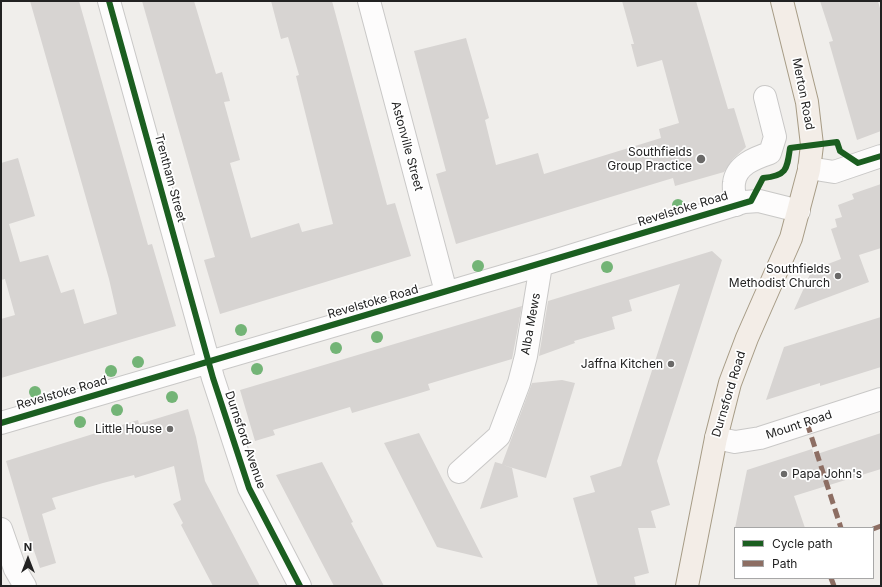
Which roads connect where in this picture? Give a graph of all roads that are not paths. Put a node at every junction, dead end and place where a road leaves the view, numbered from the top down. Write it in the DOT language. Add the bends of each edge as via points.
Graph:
graph roads {
  1 [pos="109,1"];
  2 [pos="369,1"];
  3 [pos="782,1"];
  4 [pos="765,98"];
  5 [pos="881,156"];
  6 [pos="809,168"];
  7 [pos="736,205"];
  8 [pos="799,211"];
  9 [pos="541,265"];
  10 [pos="446,292"];
  11 [pos="209,362"];
  12 [pos="881,400"];
  13 [pos="1,423"];
  14 [pos="716,438"];
  15 [pos="459,472"];
  16 [pos="1,528"];
  17 [pos="25,586"];
  18 [pos="300,586"];
  19 [pos="688,586"];
  1 -- 11 [label="street, Trentham Street"];
  2 -- 10 [label="street, Astonville Street"];
  3 -- 6 [label="main road, Merton Road" via="807,102 812,145"];
  4 -- 7 [label="street" via="775,137 770,153 752,159 736,173 733,183"];
  5 -- 6 [label="street" via="834,172"];
  6 -- 8 [label="main road, Merton Road"];
  7 -- 8 [label="street, Revelstoke Road" via="759,201"];
  7 -- 9 [label="street, Revelstoke Road"];
  8 -- 14 [label="main road, Durnsford Road" via="791,238 730,383"];
  9 -- 10 [label="street, Revelstoke Road"];
  9 -- 15 [label="street, Alba Mews" via="526,356 519,383 499,436"];
  10 -- 11 [label="street, Revelstoke Road"];
  11 -- 13 [label="street, Revelstoke Road"];
  11 -- 18 [label="street, Durnsford Avenue" via="248,488"];
  12 -- 14 [label="street, Mount Road" via="760,438 735,442"];
  14 -- 19 [label="main road, Durnsford Road"];
  16 -- 17 [label="street" via="15,569"];
}
